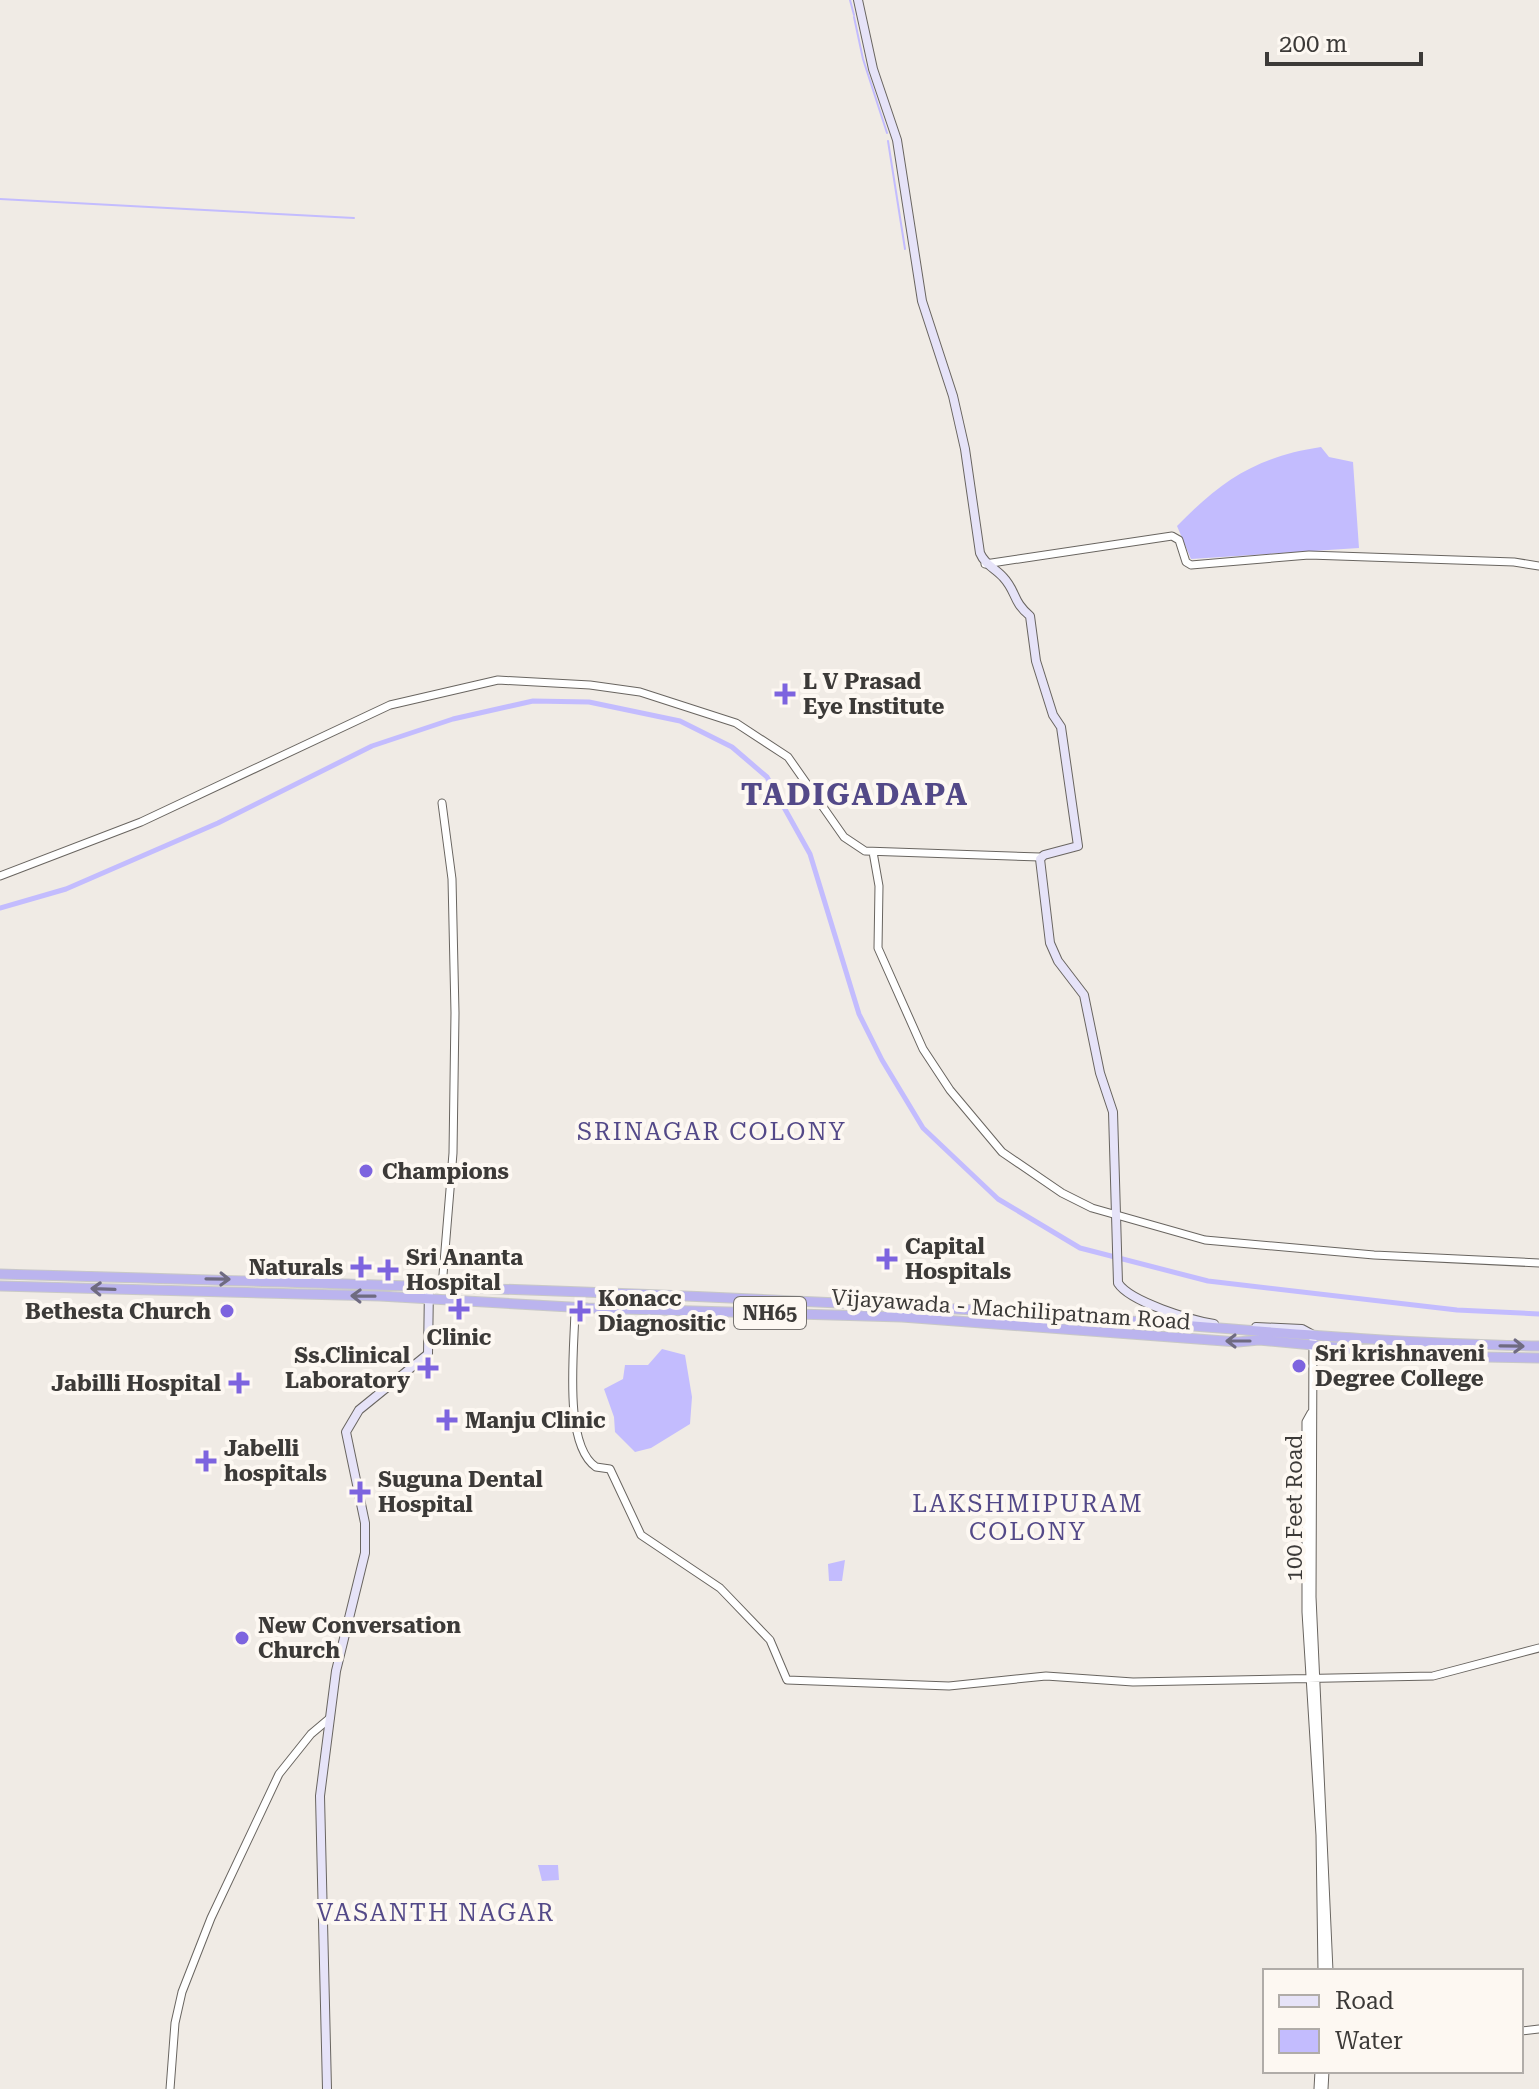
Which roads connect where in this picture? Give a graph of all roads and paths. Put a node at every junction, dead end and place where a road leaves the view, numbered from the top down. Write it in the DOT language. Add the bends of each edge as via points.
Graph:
graph roads {
  1 [pos="858,0"];
  2 [pos="985,564"];
  3 [pos="1539,566"];
  4 [pos="442,803"];
  5 [pos="873,852"];
  6 [pos="1040,857"];
  7 [pos="0,876"];
  8 [pos="1117,1213"];
  9 [pos="1539,1263"];
  10 [pos="0,1274"];
  11 [pos="0,1286"];
  12 [pos="429,1286"];
  13 [pos="442,1287"];
  14 [pos="428,1299"];
  15 [pos="575,1307"];
  16 [pos="1184,1317"];
  17 [pos="1157,1323"];
  18 [pos="1364,1339"];
  19 [pos="1313,1340"];
  20 [pos="1539,1346"];
  21 [pos="1362,1351"];
  22 [pos="1539,1358"];
  23 [pos="1539,1648"];
  24 [pos="1314,1678"];
  25 [pos="330,1718"];
  26 [pos="1322,1969"];
  27 [pos="1329,1969"];
  28 [pos="170,2089"];
  29 [pos="327,2089"];
  1 -- 2 [label="main road" via="873,69 897,140 916,276 953,396"];
  2 -- 3 [label="street" via="1172,536 1191,565 1309,555"];
  2 -- 6 [label="main road" via="1007,581 1018,607 1030,616 1036,661 1061,727 1078,846"];
  4 -- 13 [label="street" via="452,879 455,1013 453,1153"];
  5 -- 6 [label="street"];
  5 -- 7 [label="street" via="848,842 788,757 736,723 640,692 498,680 390,705 141,822"];
  5 -- 8 [label="street" via="879,886 878,948 917,1039 944,1082 1012,1160 1062,1193"];
  6 -- 8 [label="main road" via="1050,943 1084,995 1113,1112"];
  8 -- 9 [label="street" via="1205,1240"];
  8 -- 16 [label="main road" via="1118,1283 1130,1295"];
  10 -- 12 [label="highway, Vijayawada - Machilipatnam Road / NH65, one-way"];
  14 -- 11 [label="highway, Vijayawada - Machilipatnam Road / NH65, one-way"];
  12 -- 13 [label="highway, Vijayawada - Machilipatnam Road / NH65"];
  12 -- 14 [label="main road"];
  13 -- 17 [label="highway, Vijayawada - Machilipatnam Road / NH65"];
  14 -- 15 [label="highway, Vijayawada - Machilipatnam Road / NH65"];
  14 -- 25 [label="main road" via="428,1354 359,1410 347,1427 365,1520 365,1553"];
  19 -- 15 [label="highway, Vijayawada - Machilipatnam Road / NH65, one-way" via="902,1317"];
  15 -- 24 [label="street" via="573,1410 587,1458 596,1467 610,1469 641,1535 705,1574 763,1632 775,1647 787,1680 949,1686 1046,1676 1133,1682"];
  16 -- 17 [label="highway"];
  16 -- 19 [label="main road" via="1302,1329"];
  17 -- 19 [label="highway, Vijayawada - Machilipatnam Road / NH65"];
  18 -- 19 [label="highway, Vijayawada - Machilipatnam Road / NH65"];
  18 -- 20 [label="highway, Vijayawada - Machilipatnam Road / NH65, one-way"];
  18 -- 21 [label="highway"];
  19 -- 21 [label="highway, Vijayawada - Machilipatnam Road / NH65"];
  19 -- 24 [label="street, 100 Feet Road"];
  21 -- 22 [label="highway, Vijayawada - Machilipatnam Road / NH65"];
  23 -- 24 [label="street" via="1433,1676"];
  24 -- 26 [label="street, 100 Feet Road"];
  24 -- 27 [label="street, 100 Feet Road"];
  25 -- 28 [label="street" via="279,1774 211,1918 182,1992"];
  25 -- 29 [label="main road" via="320,1796"];
}
